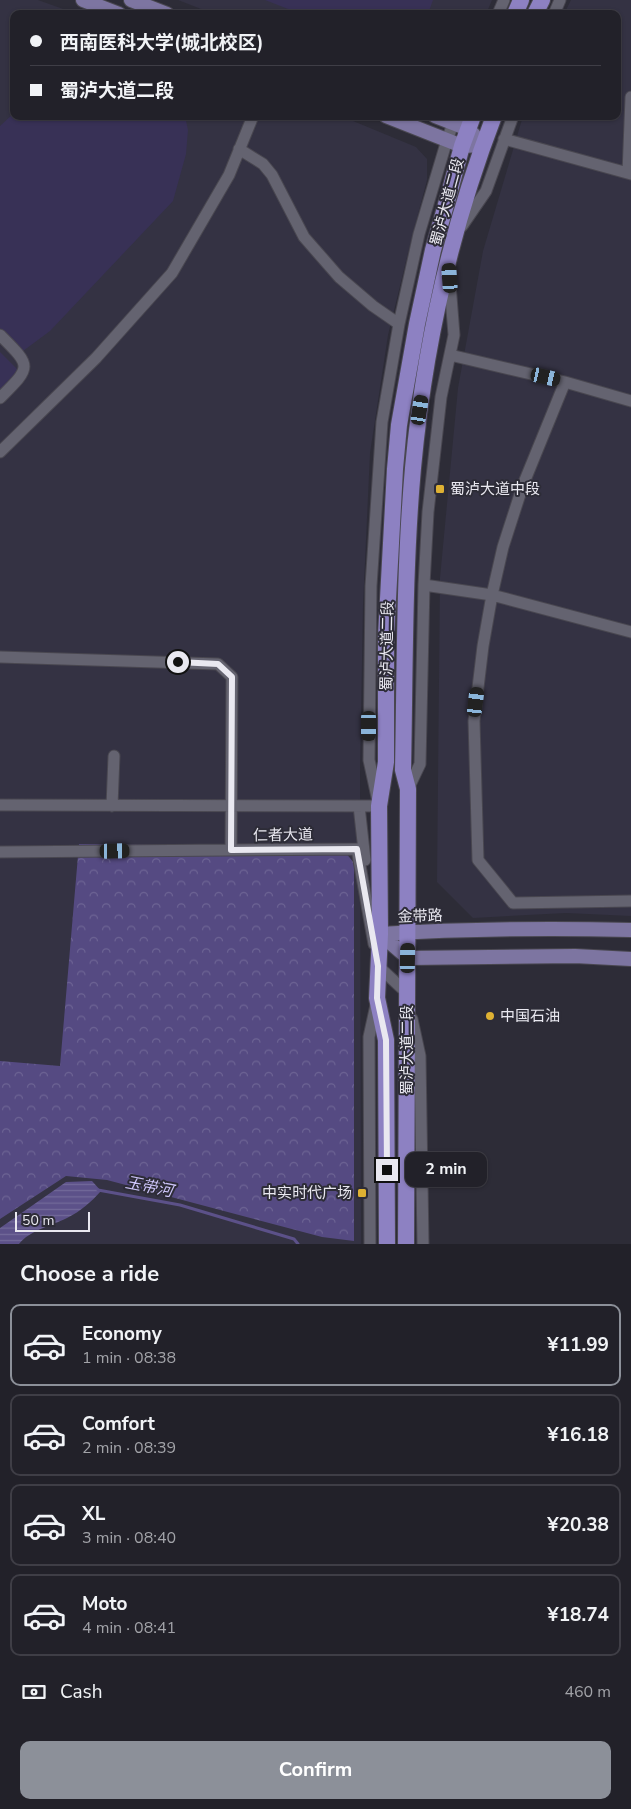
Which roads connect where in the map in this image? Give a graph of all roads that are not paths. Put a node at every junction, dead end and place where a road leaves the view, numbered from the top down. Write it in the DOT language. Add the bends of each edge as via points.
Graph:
graph roads {
  1 [pos="83,0"];
  2 [pos="131,0"];
  3 [pos="109,10"];
  4 [pos="157,10"];
  5 [pos="631,97"];
  6 [pos="251,120"];
  7 [pos="396,120"];
  8 [pos="492,120"];
  9 [pos="511,120"];
  10 [pos="463,121"];
  11 [pos="504,139"];
  12 [pos="455,143"];
  13 [pos="483,145"];
  14 [pos="240,149"];
  15 [pos="629,174"];
  16 [pos="455,236"];
  17 [pos="448,259"];
  18 [pos="399,324"];
  19 [pos="0,335"];
  20 [pos="450,355"];
  21 [pos="565,382"];
  22 [pos="0,398"];
  23 [pos="631,401"];
  24 [pos="0,452"];
  25 [pos="424,585"];
  26 [pos="492,595"];
  27 [pos="631,632"];
  28 [pos="0,656"];
  29 [pos="114,756"];
  30 [pos="408,789"];
  31 [pos="0,806"];
  32 [pos="112,806"];
  33 [pos="230,806"];
  34 [pos="359,806"];
  35 [pos="379,810"];
  36 [pos="408,815"];
  37 [pos="231,850"];
  38 [pos="0,852"];
  39 [pos="631,901"];
  40 [pos="631,930"];
  41 [pos="408,932"];
  42 [pos="380,934"];
  43 [pos="408,958"];
  44 [pos="631,959"];
  45 [pos="378,966"];
  46 [pos="407,993"];
  47 [pos="377,998"];
  48 [pos="386,1040"];
  49 [pos="407,1040"];
  50 [pos="370,1244"];
  51 [pos="387,1244"];
  52 [pos="406,1244"];
  53 [pos="423,1244"];
  1 -- 3 [label="main road"];
  2 -- 4 [label="main road"];
  5 -- 15 [label="street"];
  6 -- 14 [label="street"];
  7 -- 12 [label="main road"];
  8 -- 13 [label="highway, 蜀泸大道二段"];
  9 -- 11 [label="street"];
  10 -- 12 [label="highway, 蜀泸大道二段"];
  10 -- 13 [label="main road"];
  11 -- 15 [label="street"];
  11 -- 16 [label="street" via="486,191"];
  12 -- 13 [label="main road"];
  12 -- 18 [label="street" via="419,234"];
  12 -- 35 [label="highway, 蜀泸大道二段" via="417,324 400,425 386,636 386,762"];
  13 -- 16 [label="highway, 蜀泸大道二段"];
  14 -- 18 [label="street" via="263,164 272,175 304,237 339,277"];
  14 -- 24 [label="street" via="229,175 172,273 96,358"];
  16 -- 17 [label="highway, 蜀泸大道二段"];
  17 -- 20 [label="street" via="454,334"];
  17 -- 30 [label="highway, 蜀泸大道二段" via="425,380 413,469 405,637 403,770"];
  18 -- 35 [label="street" via="382,422 372,586 369,760"];
  19 -- 22 [label="street" via="21,357 24,368 21,377"];
  20 -- 21 [label="street"];
  20 -- 25 [label="street" via="435,442"];
  21 -- 23 [label="street"];
  21 -- 26 [label="street" via="523,485 502,547"];
  25 -- 26 [label="street"];
  25 -- 30 [label="street" via="420,764"];
  26 -- 27 [label="street"];
  26 -- 39 [label="street" via="474,721 478,860 513,903"];
  28 -- 33 [label="street" via="218,664 232,677"];
  29 -- 32 [label="street"];
  30 -- 36 [label="highway, 蜀泸大道二段"];
  31 -- 32 [label="street, 仁者大道"];
  32 -- 33 [label="street, 仁者大道"];
  33 -- 34 [label="street, 仁者大道"];
  33 -- 37 [label="street"];
  34 -- 35 [label="street, 仁者大道"];
  34 -- 45 [label="street"];
  35 -- 36 [label="highway"];
  35 -- 42 [label="highway, 蜀泸大道二段"];
  36 -- 41 [label="highway, 蜀泸大道二段"];
  37 -- 38 [label="street, 仁者大道"];
  37 -- 45 [label="street, 仁者大道" via="357,849"];
  40 -- 41 [label="main road, 金带路"];
  41 -- 42 [label="main road, 金带路"];
  41 -- 43 [label="highway, 蜀泸大道二段"];
  42 -- 43 [label="main road, 金带路"];
  42 -- 45 [label="highway, 蜀泸大道二段"];
  43 -- 44 [label="main road" via="574,956"];
  43 -- 46 [label="highway, 蜀泸大道二段"];
  45 -- 46 [label="street"];
  45 -- 47 [label="highway, 蜀泸大道二段"];
  46 -- 49 [label="highway, 蜀泸大道二段"];
  46 -- 53 [label="street" via="420,1056"];
  47 -- 48 [label="highway, 蜀泸大道二段"];
  47 -- 50 [label="street" via="369,1037"];
  48 -- 49 [label="highway"];
  48 -- 51 [label="highway, 蜀泸大道二段"];
  49 -- 52 [label="highway, 蜀泸大道二段"];
}
